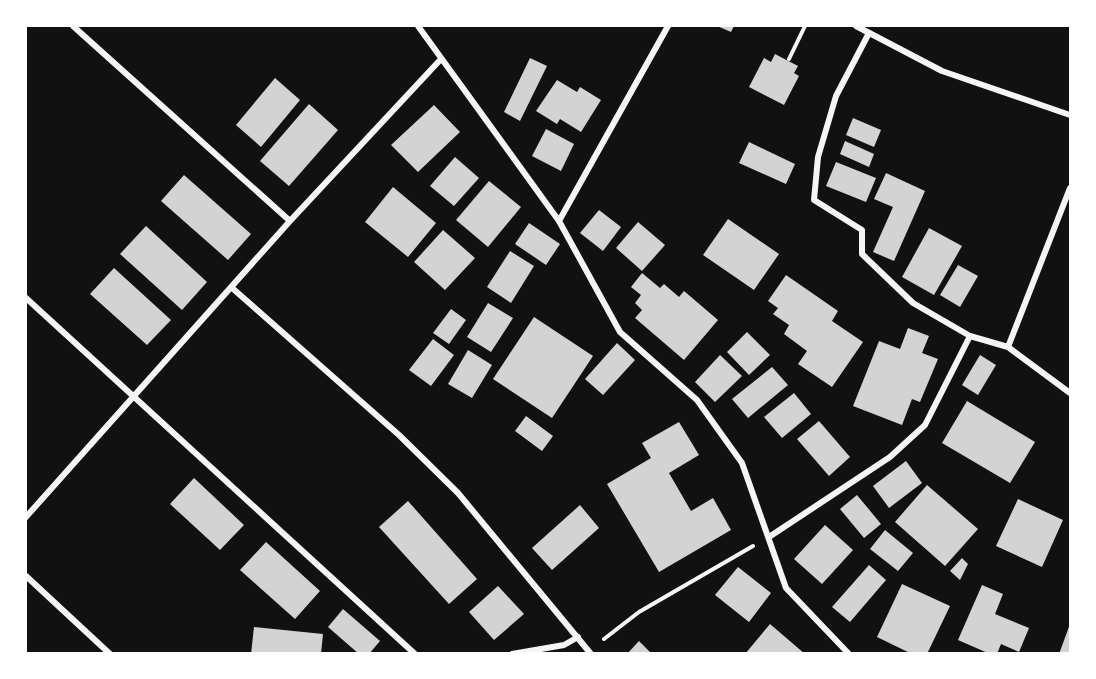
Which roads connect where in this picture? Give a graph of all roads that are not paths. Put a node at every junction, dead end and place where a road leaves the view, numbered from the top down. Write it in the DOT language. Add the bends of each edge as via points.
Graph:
graph roads {
  1 [pos="73,26"];
  2 [pos="418,26"];
  3 [pos="668,26"];
  4 [pos="856,26"];
  5 [pos="869,33"];
  6 [pos="441,59"];
  7 [pos="1071,115"];
  8 [pos="1071,188"];
  9 [pos="560,220"];
  10 [pos="290,221"];
  11 [pos="231,287"];
  12 [pos="26,298"];
  13 [pos="970,336"];
  14 [pos="1008,347"];
  15 [pos="1071,393"];
  16 [pos="134,396"];
  17 [pos="26,517"];
  18 [pos="769,537"];
  19 [pos="26,576"];
  20 [pos="578,637"];
  21 [pos="590,652"];
  22 [pos="110,654"];
  23 [pos="415,654"];
  24 [pos="512,654"];
  25 [pos="849,654"];
  1 -- 10 [label="street"];
  2 -- 6 [label="street"];
  3 -- 9 [label="street"];
  4 -- 5 [label="street"];
  5 -- 7 [label="street" via="942,71"];
  5 -- 13 [label="street" via="836,96 818,157 814,200 862,230 862,254 913,303"];
  6 -- 9 [label="street"];
  6 -- 10 [label="street"];
  8 -- 14 [label="street"];
  9 -- 18 [label="street" via="620,332 697,400 742,463"];
  10 -- 11 [label="street"];
  11 -- 16 [label="street"];
  11 -- 20 [label="street" via="399,435 458,493"];
  12 -- 16 [label="street"];
  13 -- 14 [label="street"];
  13 -- 18 [label="street" via="925,425 890,457"];
  14 -- 15 [label="street"];
  16 -- 17 [label="street"];
  16 -- 23 [label="street"];
  18 -- 25 [label="street" via="786,588"];
  19 -- 22 [label="street"];
  20 -- 21 [label="street"];
  20 -- 24 [label="street" via="564,645"];
}
